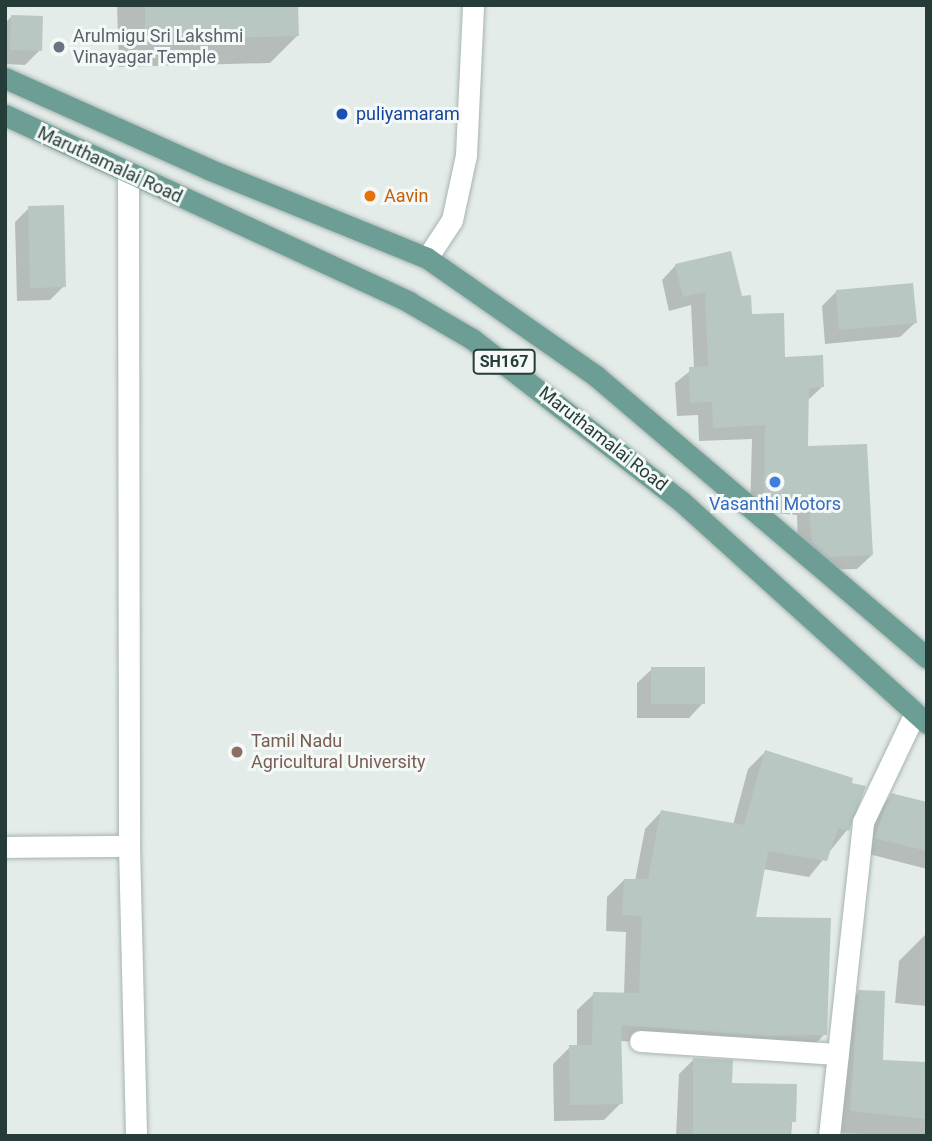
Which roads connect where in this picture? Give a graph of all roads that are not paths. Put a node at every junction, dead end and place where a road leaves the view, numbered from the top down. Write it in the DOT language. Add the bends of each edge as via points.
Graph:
graph roads {
  1 [pos="473,5"];
  2 [pos="5,78"];
  3 [pos="5,115"];
  4 [pos="128,173"];
  5 [pos="427,258"];
  6 [pos="927,659"];
  7 [pos="921,718"];
  8 [pos="129,846"];
  9 [pos="5,847"];
  10 [pos="640,1041"];
  11 [pos="838,1054"];
  12 [pos="136,1136"];
  13 [pos="829,1136"];
  1 -- 5 [label="street" via="466,155 452,220"];
  2 -- 5 [label="main road, Maruthamalai Road / SH167" via="208,169"];
  3 -- 4 [label="main road, Maruthamalai Road / SH167"];
  4 -- 7 [label="main road, Maruthamalai Road / SH167" via="409,302 472,339 681,501"];
  4 -- 8 [label="street"];
  5 -- 6 [label="main road, Maruthamalai Road / SH167" via="597,376"];
  7 -- 11 [label="street" via="863,822"];
  8 -- 9 [label="street"];
  8 -- 12 [label="street"];
  10 -- 11 [label="street"];
  11 -- 13 [label="street"];
}
